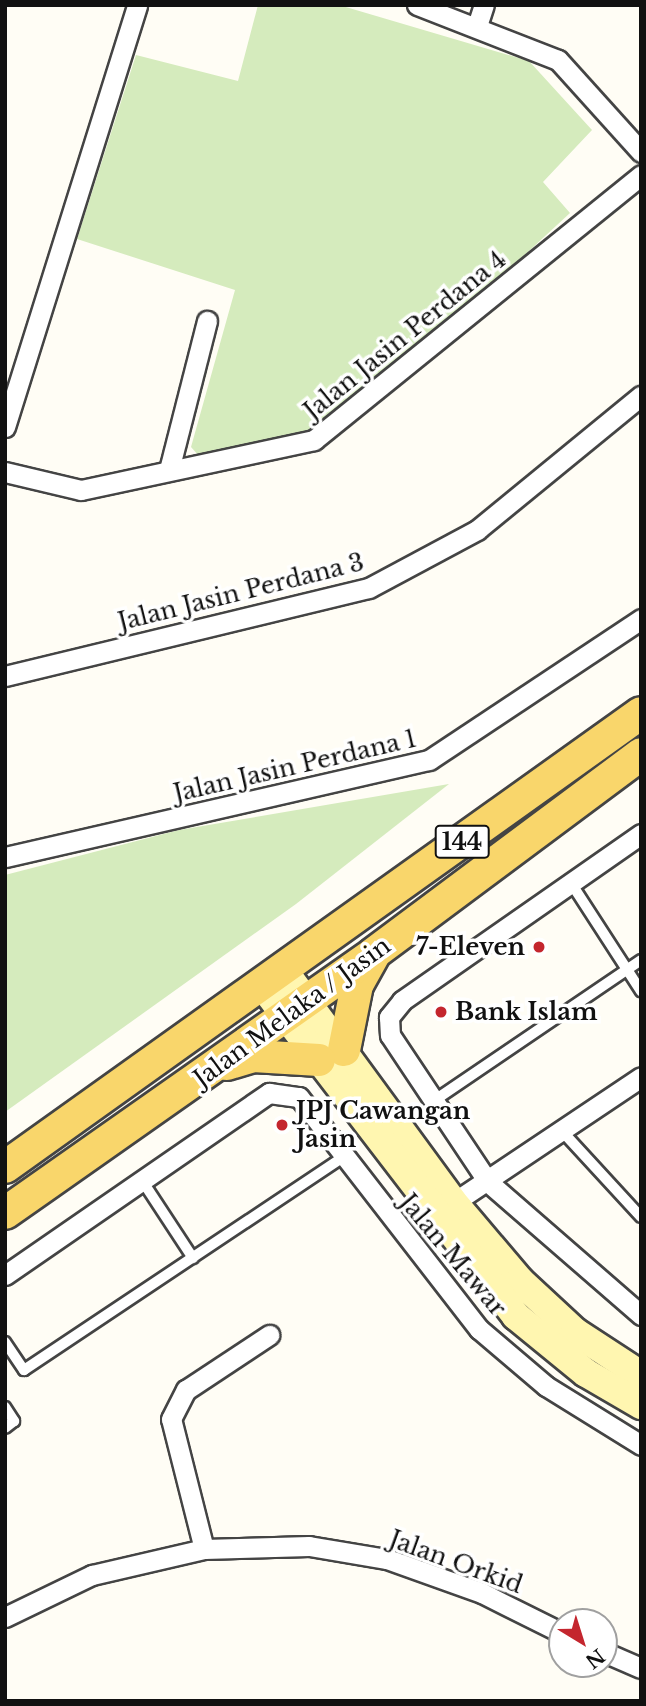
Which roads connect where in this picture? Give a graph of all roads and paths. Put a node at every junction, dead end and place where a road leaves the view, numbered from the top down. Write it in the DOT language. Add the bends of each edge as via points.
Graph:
graph roads {
  1 [pos="137,5"];
  2 [pos="417,5"];
  3 [pos="484,5"];
  4 [pos="477,26"];
  5 [pos="641,152"];
  6 [pos="641,175"];
  7 [pos="207,321"];
  8 [pos="641,396"];
  9 [pos="5,426"];
  10 [pos="169,470"];
  11 [pos="5,472"];
  12 [pos="641,619"];
  13 [pos="5,676"];
  14 [pos="641,713"];
  15 [pos="641,754"];
  16 [pos="641,834"];
  17 [pos="5,857"];
  18 [pos="571,883"];
  19 [pos="373,954"];
  20 [pos="641,960"];
  21 [pos="627,969"];
  22 [pos="273,978"];
  23 [pos="641,991"];
  24 [pos="295,1009"];
  25 [pos="332,1055"];
  26 [pos="215,1068"];
  27 [pos="639,1082"];
  28 [pos="435,1100"];
  29 [pos="560,1129"];
  30 [pos="343,1157"];
  31 [pos="5,1167"];
  32 [pos="143,1182"];
  33 [pos="488,1182"];
  34 [pos="444,1209"];
  35 [pos="5,1213"];
  36 [pos="641,1217"];
  37 [pos="193,1258"];
  38 [pos="5,1275"];
  39 [pos="641,1315"];
  40 [pos="269,1335"];
  41 [pos="5,1342"];
  42 [pos="641,1376"];
  43 [pos="641,1405"];
  44 [pos="5,1407"];
  45 [pos="5,1428"];
  46 [pos="641,1445"];
  47 [pos="204,1549"];
  48 [pos="5,1617"];
  49 [pos="548,1626"];
  50 [pos="618,1658"];
  51 [pos="641,1668"];
  1 -- 9 [label="street"];
  2 -- 4 [label="street"];
  3 -- 4 [label="street"];
  4 -- 5 [label="street" via="558,60"];
  6 -- 10 [label="street, Jalan Jasin Perdana 4" via="329,433"];
  7 -- 10 [label="street"];
  8 -- 13 [label="street, Jalan Jasin Perdana 3" via="477,530 369,588"];
  10 -- 11 [label="street, Jalan Jasin Perdana 4" via="81,490"];
  12 -- 17 [label="street, Jalan Jasin Perdana 1" via="429,760"];
  14 -- 22 [label="main road, Jalan Melaka / Jasin / 144"];
  15 -- 19 [label="main road, Jalan Melaka / Jasin / 144"];
  16 -- 18 [label="street"];
  18 -- 21 [label="lane"];
  18 -- 28 [label="street" via="402,1000 389,1017 390,1035"];
  19 -- 24 [label="main road, Jalan Melaka / Jasin / 144"];
  19 -- 25 [label="main road"];
  20 -- 21 [label="lane"];
  21 -- 23 [label="lane"];
  21 -- 28 [label="lane"];
  22 -- 24 [label="street"];
  22 -- 31 [label="main road, Jalan Melaka / Jasin / 144"];
  24 -- 25 [label="street"];
  24 -- 26 [label="main road, Jalan Melaka / Jasin / 144"];
  25 -- 26 [label="main road" via="253,1056"];
  25 -- 34 [label="street"];
  26 -- 35 [label="main road, Jalan Melaka / Jasin / 144"];
  27 -- 29 [label="street"];
  28 -- 33 [label="street"];
  29 -- 33 [label="street"];
  29 -- 36 [label="lane"];
  30 -- 32 [label="street, Jalan Mawar" via="299,1097 269,1093"];
  30 -- 37 [label="lane"];
  30 -- 46 [label="street, Jalan Mawar" via="479,1329 546,1386"];
  32 -- 37 [label="lane"];
  32 -- 38 [label="street, Jalan Mawar"];
  33 -- 34 [label="street"];
  33 -- 39 [label="street"];
  34 -- 42 [label="street" via="575,1332"];
  34 -- 43 [label="street" via="516,1316 586,1373"];
  37 -- 41 [label="lane" via="24,1370"];
  40 -- 47 [label="street" via="186,1390 172,1419"];
  44 -- 45 [label="lane" via="14,1422"];
  47 -- 48 [label="street, Jalan Orkid" via="92,1575"];
  47 -- 49 [label="street, Jalan Orkid" via="309,1546 387,1559 482,1592"];
  50 -- 51 [label="street"];
}
